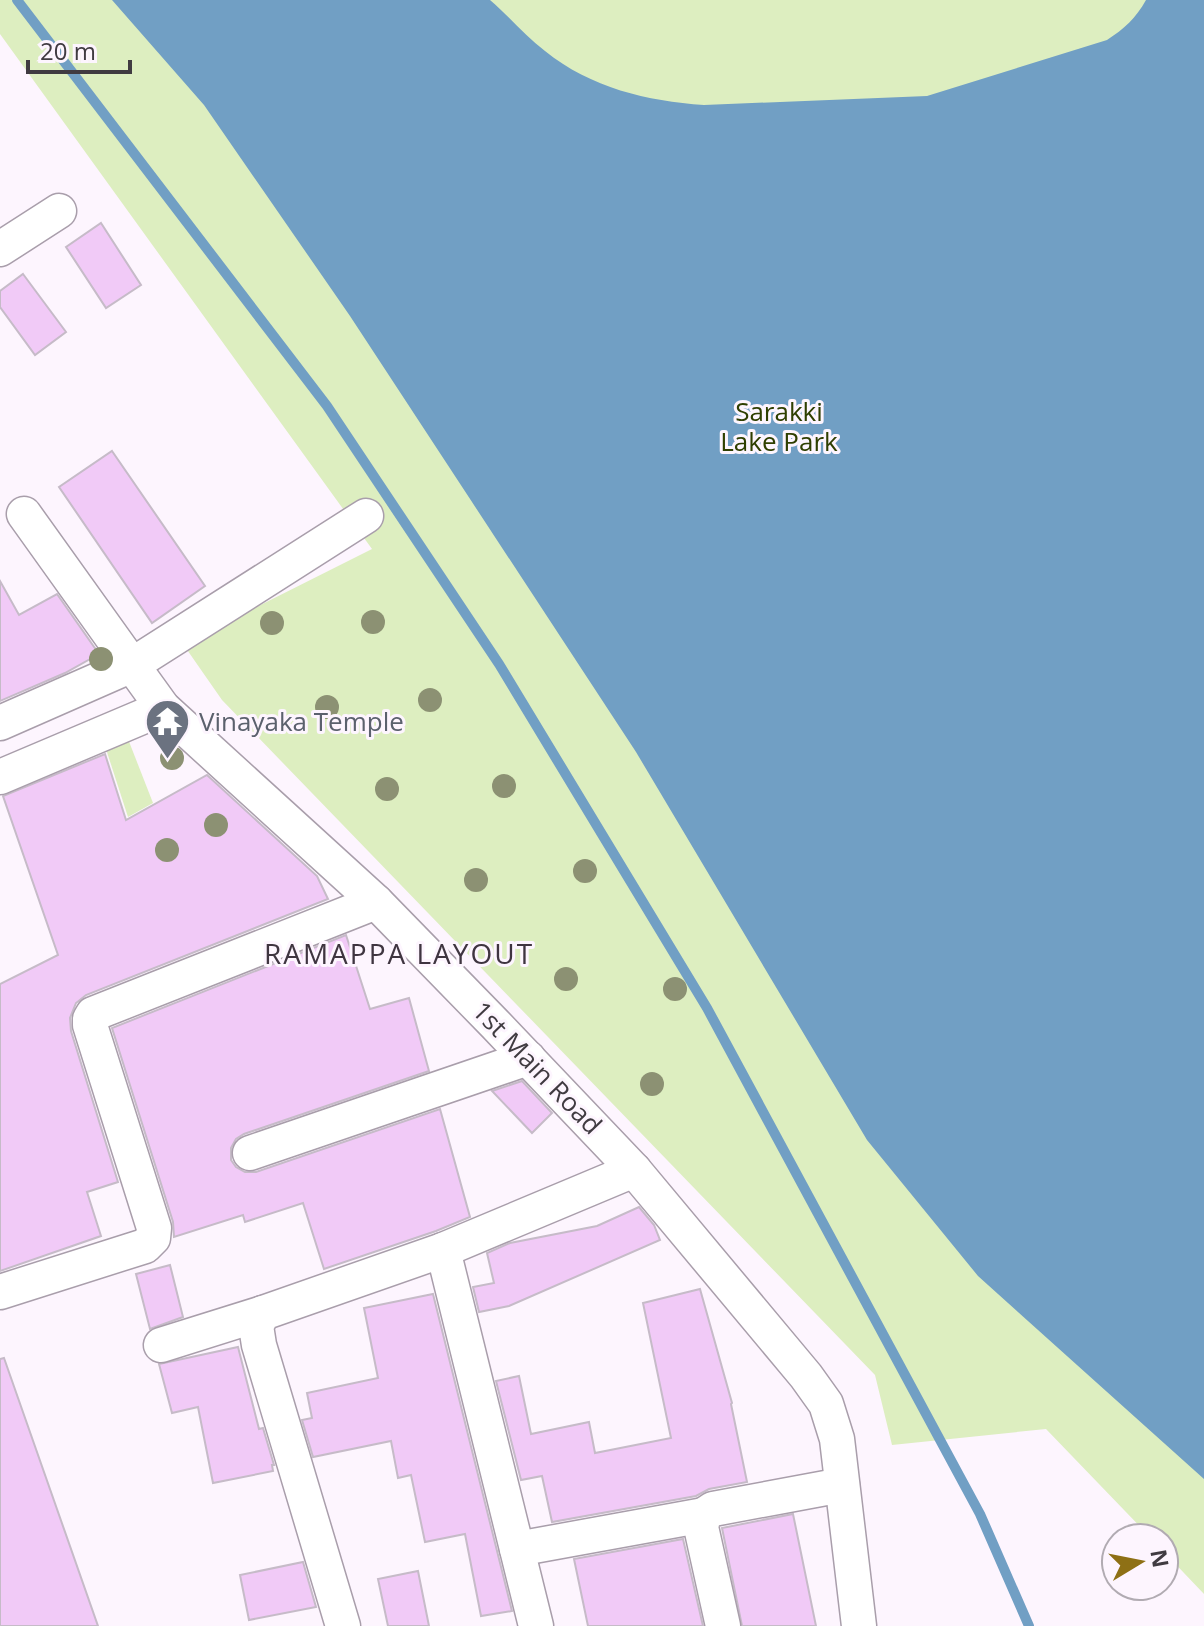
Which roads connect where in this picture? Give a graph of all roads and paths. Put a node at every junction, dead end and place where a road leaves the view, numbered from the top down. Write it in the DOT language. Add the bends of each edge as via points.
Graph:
graph roads {
  1 [pos="59,211"];
  2 [pos="0,249"];
  3 [pos="24,514"];
  4 [pos="366,516"];
  5 [pos="132,665"];
  6 [pos="163,708"];
  7 [pos="0,723"];
  8 [pos="0,777"];
  9 [pos="376,902"];
  10 [pos="528,1058"];
  11 [pos="250,1153"];
  12 [pos="634,1170"];
  13 [pos="443,1250"];
  14 [pos="0,1292"];
  15 [pos="263,1313"];
  16 [pos="161,1345"];
  17 [pos="842,1485"];
  18 [pos="704,1515"];
  19 [pos="517,1549"];
  20 [pos="343,1626"];
  21 [pos="536,1626"];
  22 [pos="723,1626"];
  23 [pos="859,1626"];
  1 -- 2 [label="street"];
  3 -- 5 [label="street, 1st Main Road"];
  4 -- 5 [label="street"];
  5 -- 6 [label="street, 1st Main Road"];
  5 -- 7 [label="street"];
  6 -- 8 [label="street"];
  6 -- 9 [label="street, 1st Main Road"];
  9 -- 10 [label="street, 1st Main Road"];
  9 -- 14 [label="street" via="93,1014 90,1025 153,1238 145,1246"];
  10 -- 11 [label="street"];
  10 -- 12 [label="street, 1st Main Road"];
  12 -- 13 [label="street"];
  12 -- 17 [label="street, 1st Main Road" via="826,1404 837,1439"];
  13 -- 15 [label="street"];
  13 -- 19 [label="street"];
  15 -- 16 [label="street"];
  15 -- 20 [label="street" via="256,1326 259,1345"];
  17 -- 18 [label="street"];
  17 -- 23 [label="street, 1st Main Road"];
  18 -- 19 [label="street"];
  18 -- 22 [label="street" via="701,1527"];
  19 -- 21 [label="street"];
}
